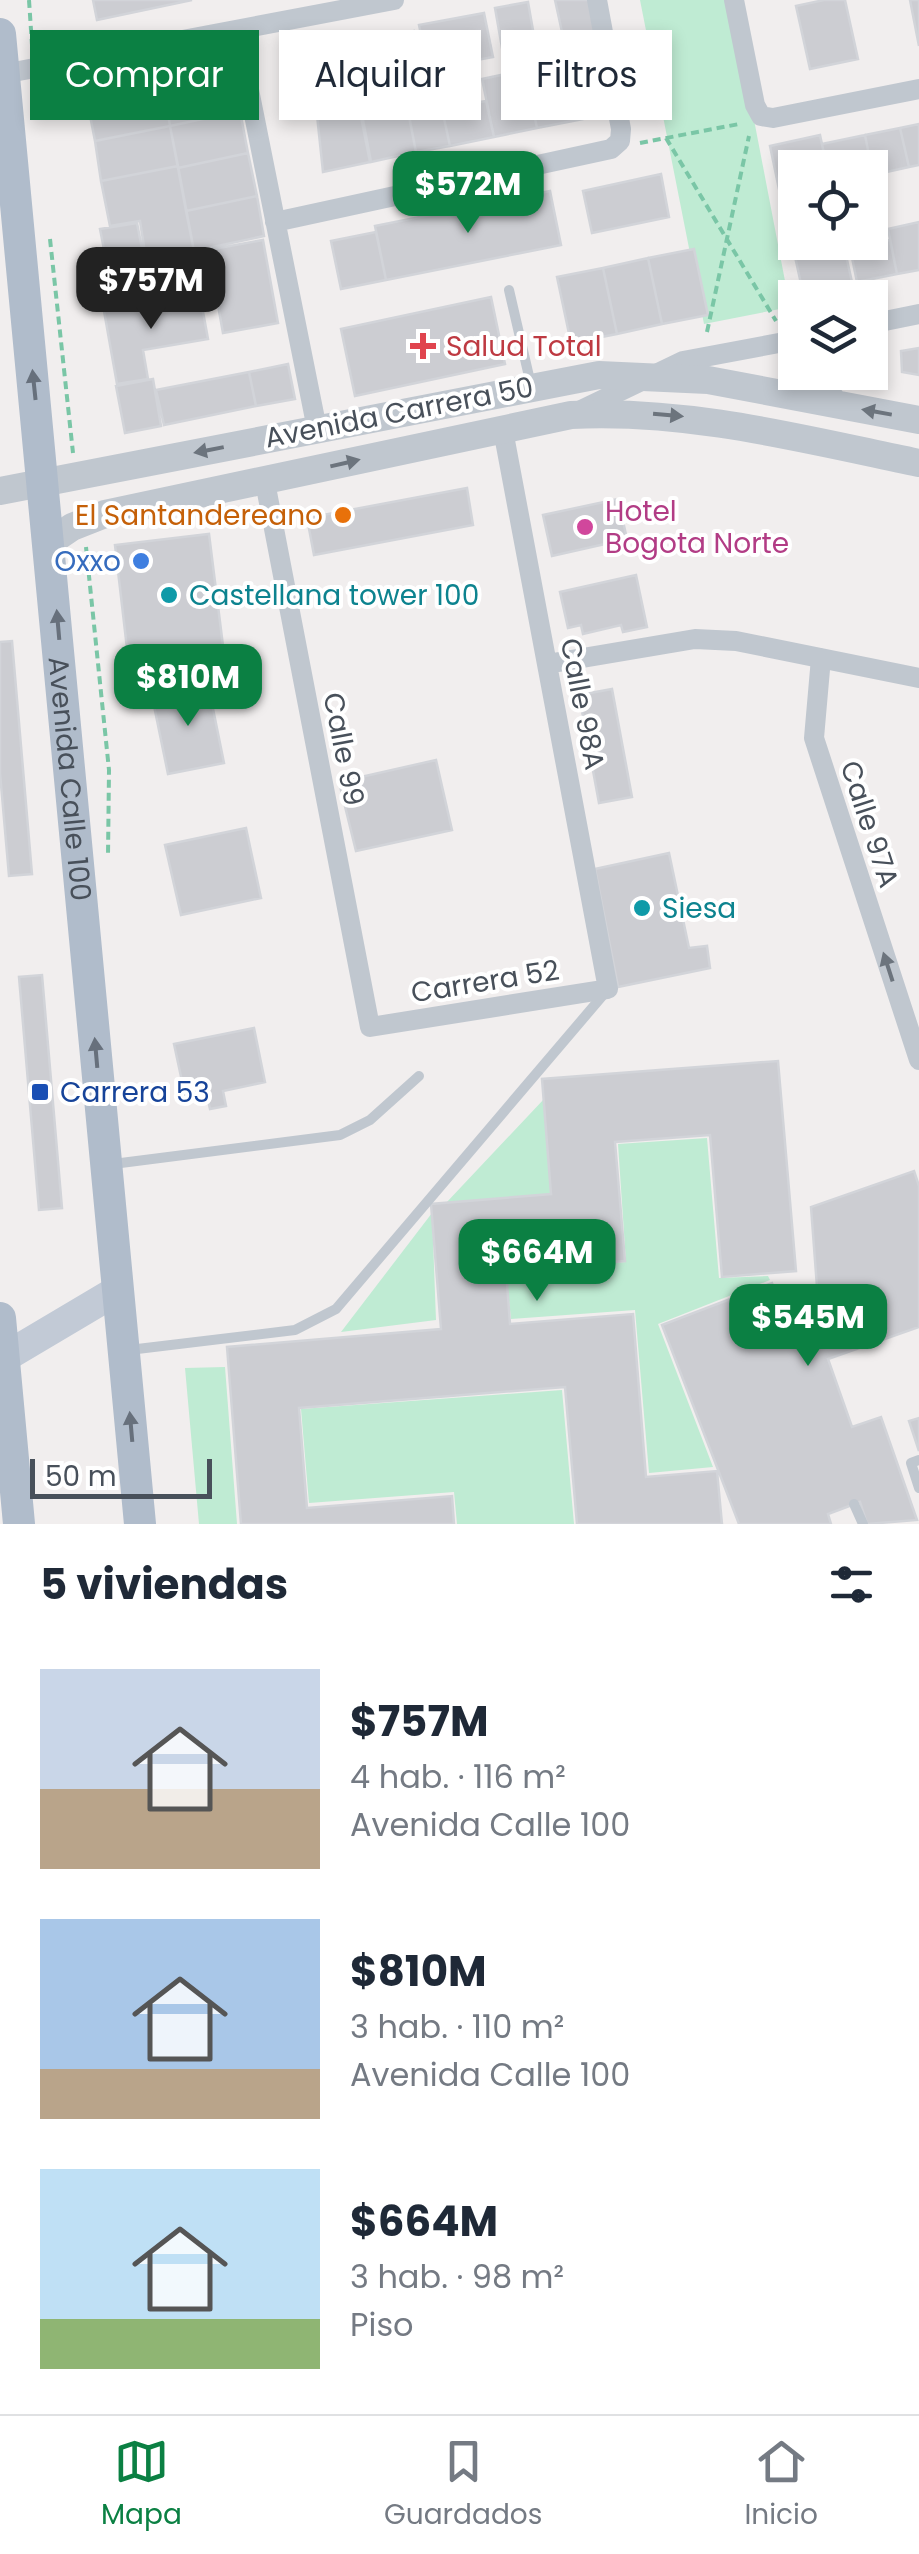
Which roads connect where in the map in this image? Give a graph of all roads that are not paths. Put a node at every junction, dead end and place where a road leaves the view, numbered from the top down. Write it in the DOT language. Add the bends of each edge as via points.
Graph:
graph roads {
  1 [pos="394,0"];
  2 [pos="597,0"];
  3 [pos="734,0"];
  4 [pos="237,30"];
  5 [pos="0,34"];
  6 [pos="30,69"];
  7 [pos="18,71"];
  8 [pos="919,89"];
  9 [pos="255,120"];
  10 [pos="275,222"];
  11 [pos="509,290"];
  12 [pos="919,314"];
  13 [pos="888,320"];
  14 [pos="778,343"];
  15 [pos="649,375"];
  16 [pos="531,386"];
  17 [pos="823,390"];
  18 [pos="835,404"];
  19 [pos="570,415"];
  20 [pos="919,420"];
  21 [pos="317,429"];
  22 [pos="503,430"];
  23 [pos="919,462"];
  24 [pos="44,482"];
  25 [pos="265,482"];
  26 [pos="0,491"];
  27 [pos="50,542"];
  28 [pos="821,658"];
  29 [pos="547,664"];
  30 [pos="919,678"];
  31 [pos="608,989"];
  32 [pos="370,1027"];
  33 [pos="919,1060"];
  34 [pos="419,1076"];
  35 [pos="106,1165"];
  36 [pos="118,1290"];
  37 [pos="0,1318"];
  38 [pos="124,1350"];
  39 [pos="2,1359"];
  40 [pos="919,1460"];
  41 [pos="919,1488"];
  42 [pos="854,1504"];
  43 [pos="19,1524"];
  44 [pos="140,1524"];
  45 [pos="863,1524"];
  1 -- 4 [label="street"];
  2 -- 10 [label="street" via="621,129 611,149"];
  3 -- 8 [label="street" via="754,105 762,116"];
  5 -- 7 [label="main road, Avenida Calle 100"];
  6 -- 7 [label="street"];
  24 -- 7 [label="main road, Avenida Calle 100, one-way"];
  9 -- 10 [label="street"];
  10 -- 21 [label="street"];
  11 -- 16 [label="lane"];
  12 -- 13 [label="street"];
  14 -- 15 [label="street" via="683,361"];
  15 -- 16 [label="street, Avenida Carrera 50"];
  15 -- 18 [label="street, Avenida Carrera 50"];
  15 -- 19 [label="street"];
  16 -- 21 [label="street, Avenida Carrera 50"];
  17 -- 18 [label="street"];
  20 -- 18 [label="street, Avenida Carrera 50, one-way"];
  19 -- 22 [label="street, Avenida Carrera 50"];
  19 -- 23 [label="street, Avenida Carrera 50, one-way" via="690,417"];
  21 -- 24 [label="street, Avenida Carrera 50, one-way"];
  25 -- 22 [label="street, Avenida Carrera 50, one-way"];
  22 -- 29 [label="street, Calle 98A"];
  24 -- 26 [label="street, Avenida Carrera 50"];
  24 -- 27 [label="main road, Avenida Calle 100"];
  25 -- 27 [label="street, Avenida Carrera 50" via="105,514"];
  25 -- 32 [label="street, Calle 99"];
  35 -- 27 [label="main road, Avenida Calle 100, one-way"];
  28 -- 29 [label="street" via="694,639"];
  28 -- 30 [label="street"];
  33 -- 28 [label="street, Calle 97A, one-way" via="819,756 813,713"];
  29 -- 31 [label="street, Calle 98A"];
  31 -- 32 [label="street, Carrera 52"];
  31 -- 38 [label="lane" via="336,1309 296,1330"];
  34 -- 35 [label="lane" via="370,1120 340,1135"];
  35 -- 36 [label="main road, Avenida Calle 100"];
  36 -- 38 [label="main road, Avenida Calle 100"];
  36 -- 39 [label="main road"];
  37 -- 39 [label="main road"];
  44 -- 38 [label="main road, Avenida Calle 100, one-way"];
  39 -- 43 [label="main road"];
  40 -- 41 [label="lane" via="911,1463"];
  42 -- 45 [label="lane"];
}
